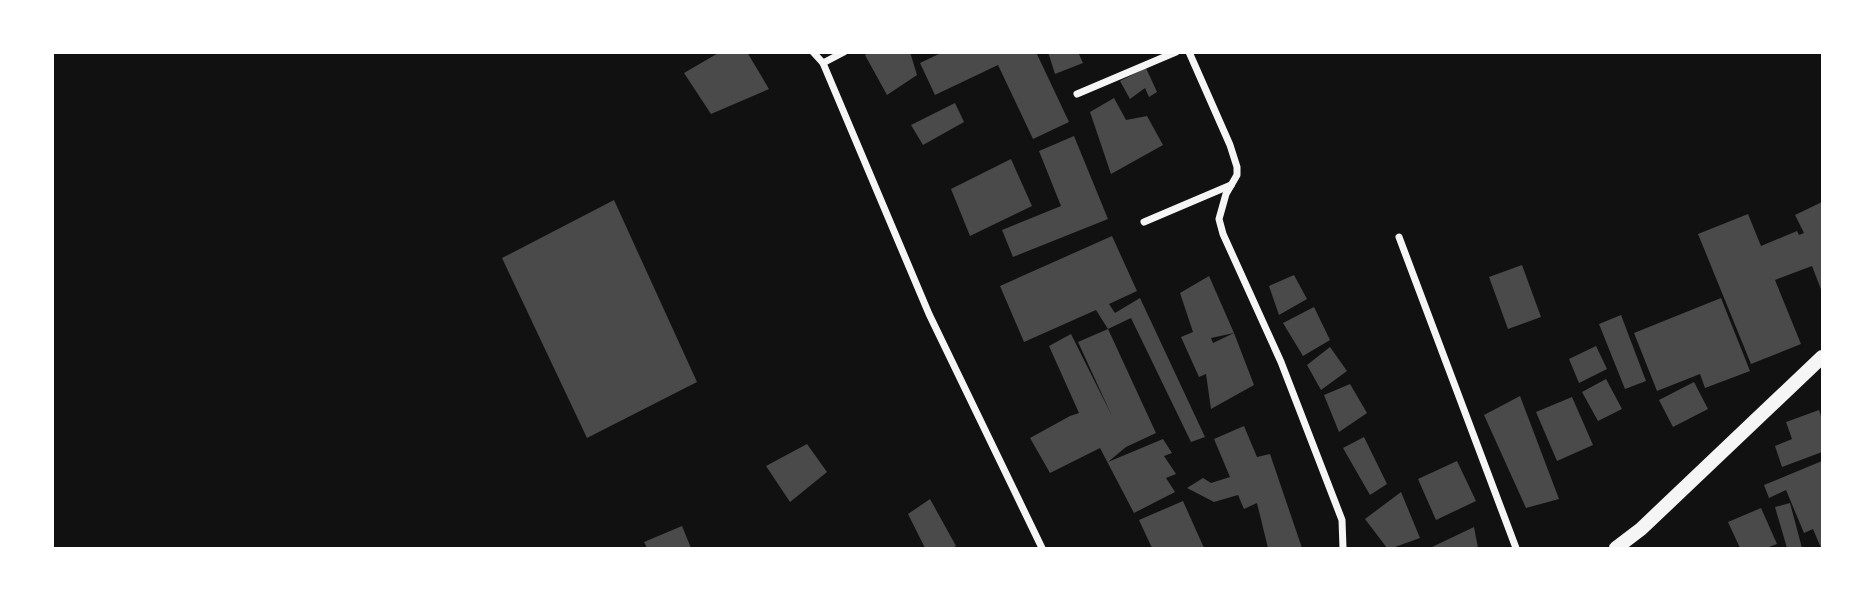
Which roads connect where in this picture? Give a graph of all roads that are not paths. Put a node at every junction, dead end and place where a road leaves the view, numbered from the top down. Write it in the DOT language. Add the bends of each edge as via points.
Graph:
graph roads {
  1 [pos="813,52"];
  2 [pos="844,52"];
  3 [pos="1177,52"];
  4 [pos="1189,52"];
  5 [pos="823,62"];
  6 [pos="1077,94"];
  7 [pos="1232,184"];
  8 [pos="1144,222"];
  9 [pos="1399,237"];
  10 [pos="1822,357"];
  11 [pos="1042,548"];
  12 [pos="1343,548"];
  13 [pos="1516,548"];
  14 [pos="1616,548"];
  1 -- 5 [label="street"];
  2 -- 5 [label="street"];
  3 -- 6 [label="street"];
  4 -- 7 [label="street" via="1237,166"];
  5 -- 11 [label="street" via="929,314"];
  7 -- 8 [label="street"];
  7 -- 12 [label="street" via="1219,219 1223,234 1282,362 1342,520"];
  9 -- 13 [label="street"];
  10 -- 14 [label="main road"];
}
